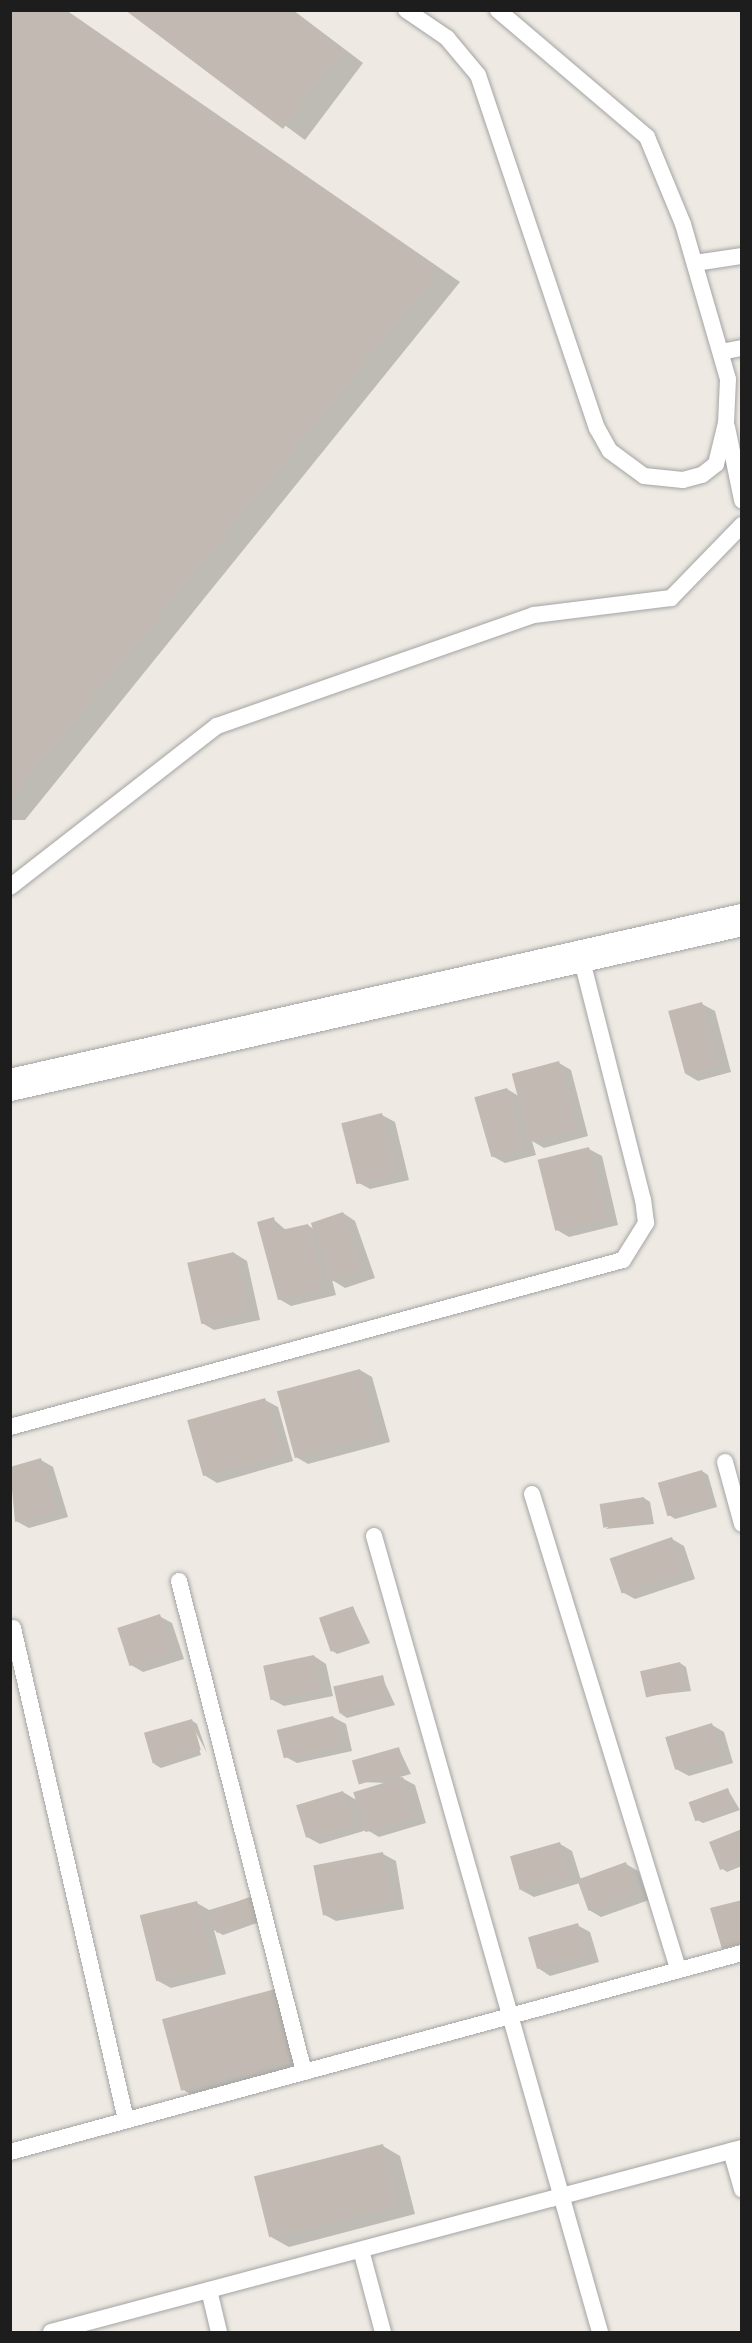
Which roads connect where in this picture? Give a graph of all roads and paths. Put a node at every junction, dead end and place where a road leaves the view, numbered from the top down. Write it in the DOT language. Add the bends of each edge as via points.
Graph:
graph roads {
  1 [pos="406,10"];
  2 [pos="498,10"];
  3 [pos="741,256"];
  4 [pos="695,263"];
  5 [pos="741,348"];
  6 [pos="720,352"];
  7 [pos="726,423"];
  8 [pos="741,500"];
  9 [pos="741,525"];
  10 [pos="10,887"];
  11 [pos="741,920"];
  12 [pos="582,960"];
  13 [pos="10,1085"];
  14 [pos="10,1427"];
  15 [pos="725,1462"];
  16 [pos="532,1494"];
  17 [pos="741,1524"];
  18 [pos="374,1536"];
  19 [pos="179,1581"];
  20 [pos="13,1628"];
  21 [pos="741,1953"];
  22 [pos="678,1970"];
  23 [pos="506,2017"];
  24 [pos="303,2072"];
  25 [pos="126,2120"];
  26 [pos="736,2150"];
  27 [pos="10,2152"];
  28 [pos="741,2189"];
  29 [pos="562,2196"];
  30 [pos="361,2250"];
  31 [pos="209,2290"];
  32 [pos="51,2332"];
  33 [pos="219,2332"];
  34 [pos="383,2332"];
  35 [pos="600,2332"];
  1 -- 7 [label="lane" via="447,38 478,75 597,428 610,452 644,476 683,480 702,475 716,464"];
  2 -- 4 [label="lane" via="647,137"];
  3 -- 4 [label="lane"];
  4 -- 6 [label="lane"];
  5 -- 6 [label="lane"];
  6 -- 7 [label="lane" via="728,379"];
  7 -- 8 [label="lane"];
  9 -- 10 [label="lane" via="671,598 534,615 217,726"];
  11 -- 12 [label="street"];
  12 -- 13 [label="street"];
  12 -- 14 [label="lane" via="643,1200 646,1224 623,1260"];
  15 -- 17 [label="lane"];
  16 -- 22 [label="lane"];
  18 -- 23 [label="lane"];
  19 -- 24 [label="lane"];
  20 -- 25 [label="lane"];
  21 -- 22 [label="lane"];
  22 -- 23 [label="lane"];
  23 -- 24 [label="lane"];
  23 -- 29 [label="lane"];
  24 -- 25 [label="lane"];
  25 -- 27 [label="lane"];
  26 -- 28 [label="lane"];
  26 -- 29 [label="lane"];
  29 -- 30 [label="lane"];
  29 -- 35 [label="lane"];
  30 -- 31 [label="lane"];
  30 -- 34 [label="lane"];
  31 -- 32 [label="lane"];
  31 -- 33 [label="lane"];
}
